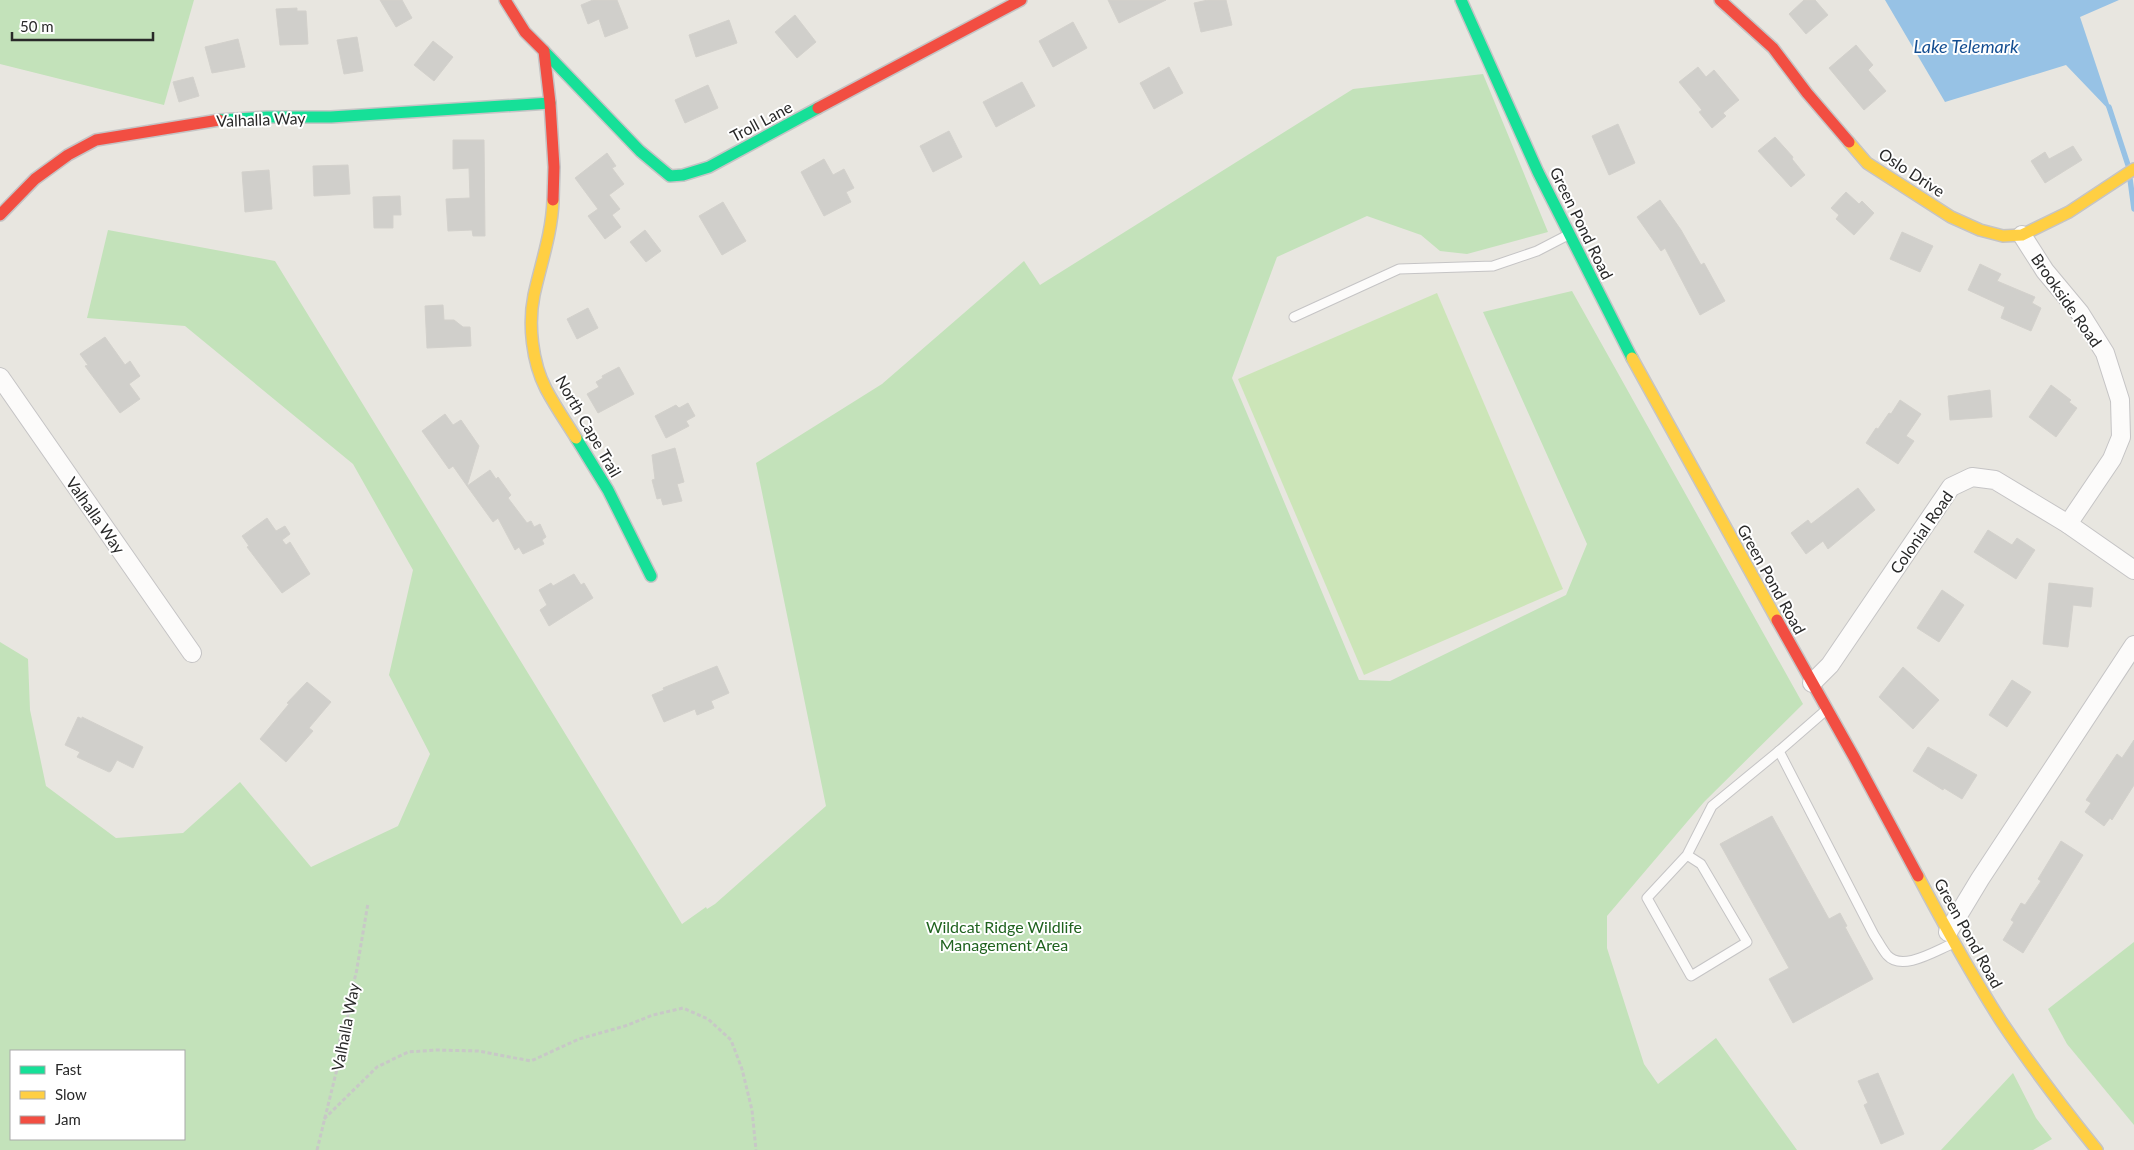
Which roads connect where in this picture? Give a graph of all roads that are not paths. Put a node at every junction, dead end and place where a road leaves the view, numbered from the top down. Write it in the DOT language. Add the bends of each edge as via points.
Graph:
graph roads {
  1 [pos="505,0"];
  2 [pos="1020,0"];
  3 [pos="1461,0"];
  4 [pos="1720,0"];
  5 [pos="544,51"];
  6 [pos="550,103"];
  7 [pos="2134,169"];
  8 [pos="0,214"];
  9 [pos="1569,234"];
  10 [pos="2022,235"];
  11 [pos="1294,317"];
  12 [pos="0,377"];
  13 [pos="2068,524"];
  14 [pos="2134,570"];
  15 [pos="651,576"];
  16 [pos="2134,644"];
  17 [pos="192,653"];
  18 [pos="1812,683"];
  19 [pos="1828,709"];
  20 [pos="1779,751"];
  21 [pos="1687,855"];
  22 [pos="1951,938"];
  23 [pos="2096,1150"];
  1 -- 5 [label="street" via="525,32"];
  2 -- 5 [label="street, Troll Lane" via="720,161 682,176 670,176 640,151"];
  3 -- 9 [label="street, Green Pond Road" via="1488,66"];
  4 -- 10 [label="street, Oslo Drive" via="1773,48 1867,163 1951,217 2003,236"];
  5 -- 6 [label="street, North Cape Trail"];
  6 -- 8 [label="street, Valhalla Way" via="331,118 267,116 217,120 96,140 35,179"];
  6 -- 15 [label="street, North Cape Trail" via="554,166 552,225 534,296 531,320 535,356 545,387 608,490"];
  7 -- 10 [label="street, Oslo Drive" via="2069,212"];
  9 -- 11 [label="lane" via="1537,251 1494,266 1399,269"];
  9 -- 18 [label="street, Green Pond Road" via="1663,418"];
  10 -- 13 [label="street, Brookside Road" via="2045,270 2080,312 2105,353 2120,400 2121,437 2112,459"];
  12 -- 17 [label="street, Valhalla Way"];
  13 -- 14 [label="street, Colonial Road"];
  13 -- 18 [label="street, Colonial Road" via="1995,480 1972,477 1952,487 1830,665"];
  16 -- 22 [label="street" via="1980,879"];
  18 -- 19 [label="street, Green Pond Road"];
  19 -- 20 [label="lane"];
  19 -- 22 [label="street, Green Pond Road"];
  20 -- 21 [label="lane" via="1712,806"];
  20 -- 22 [label="lane" via="1887,956 1897,962 1916,960"];
  21 -- 21 [label="lane" via="1647,898 1691,976 1746,942 1701,864"];
  22 -- 23 [label="street, Green Pond Road" via="2021,1051"];
}
